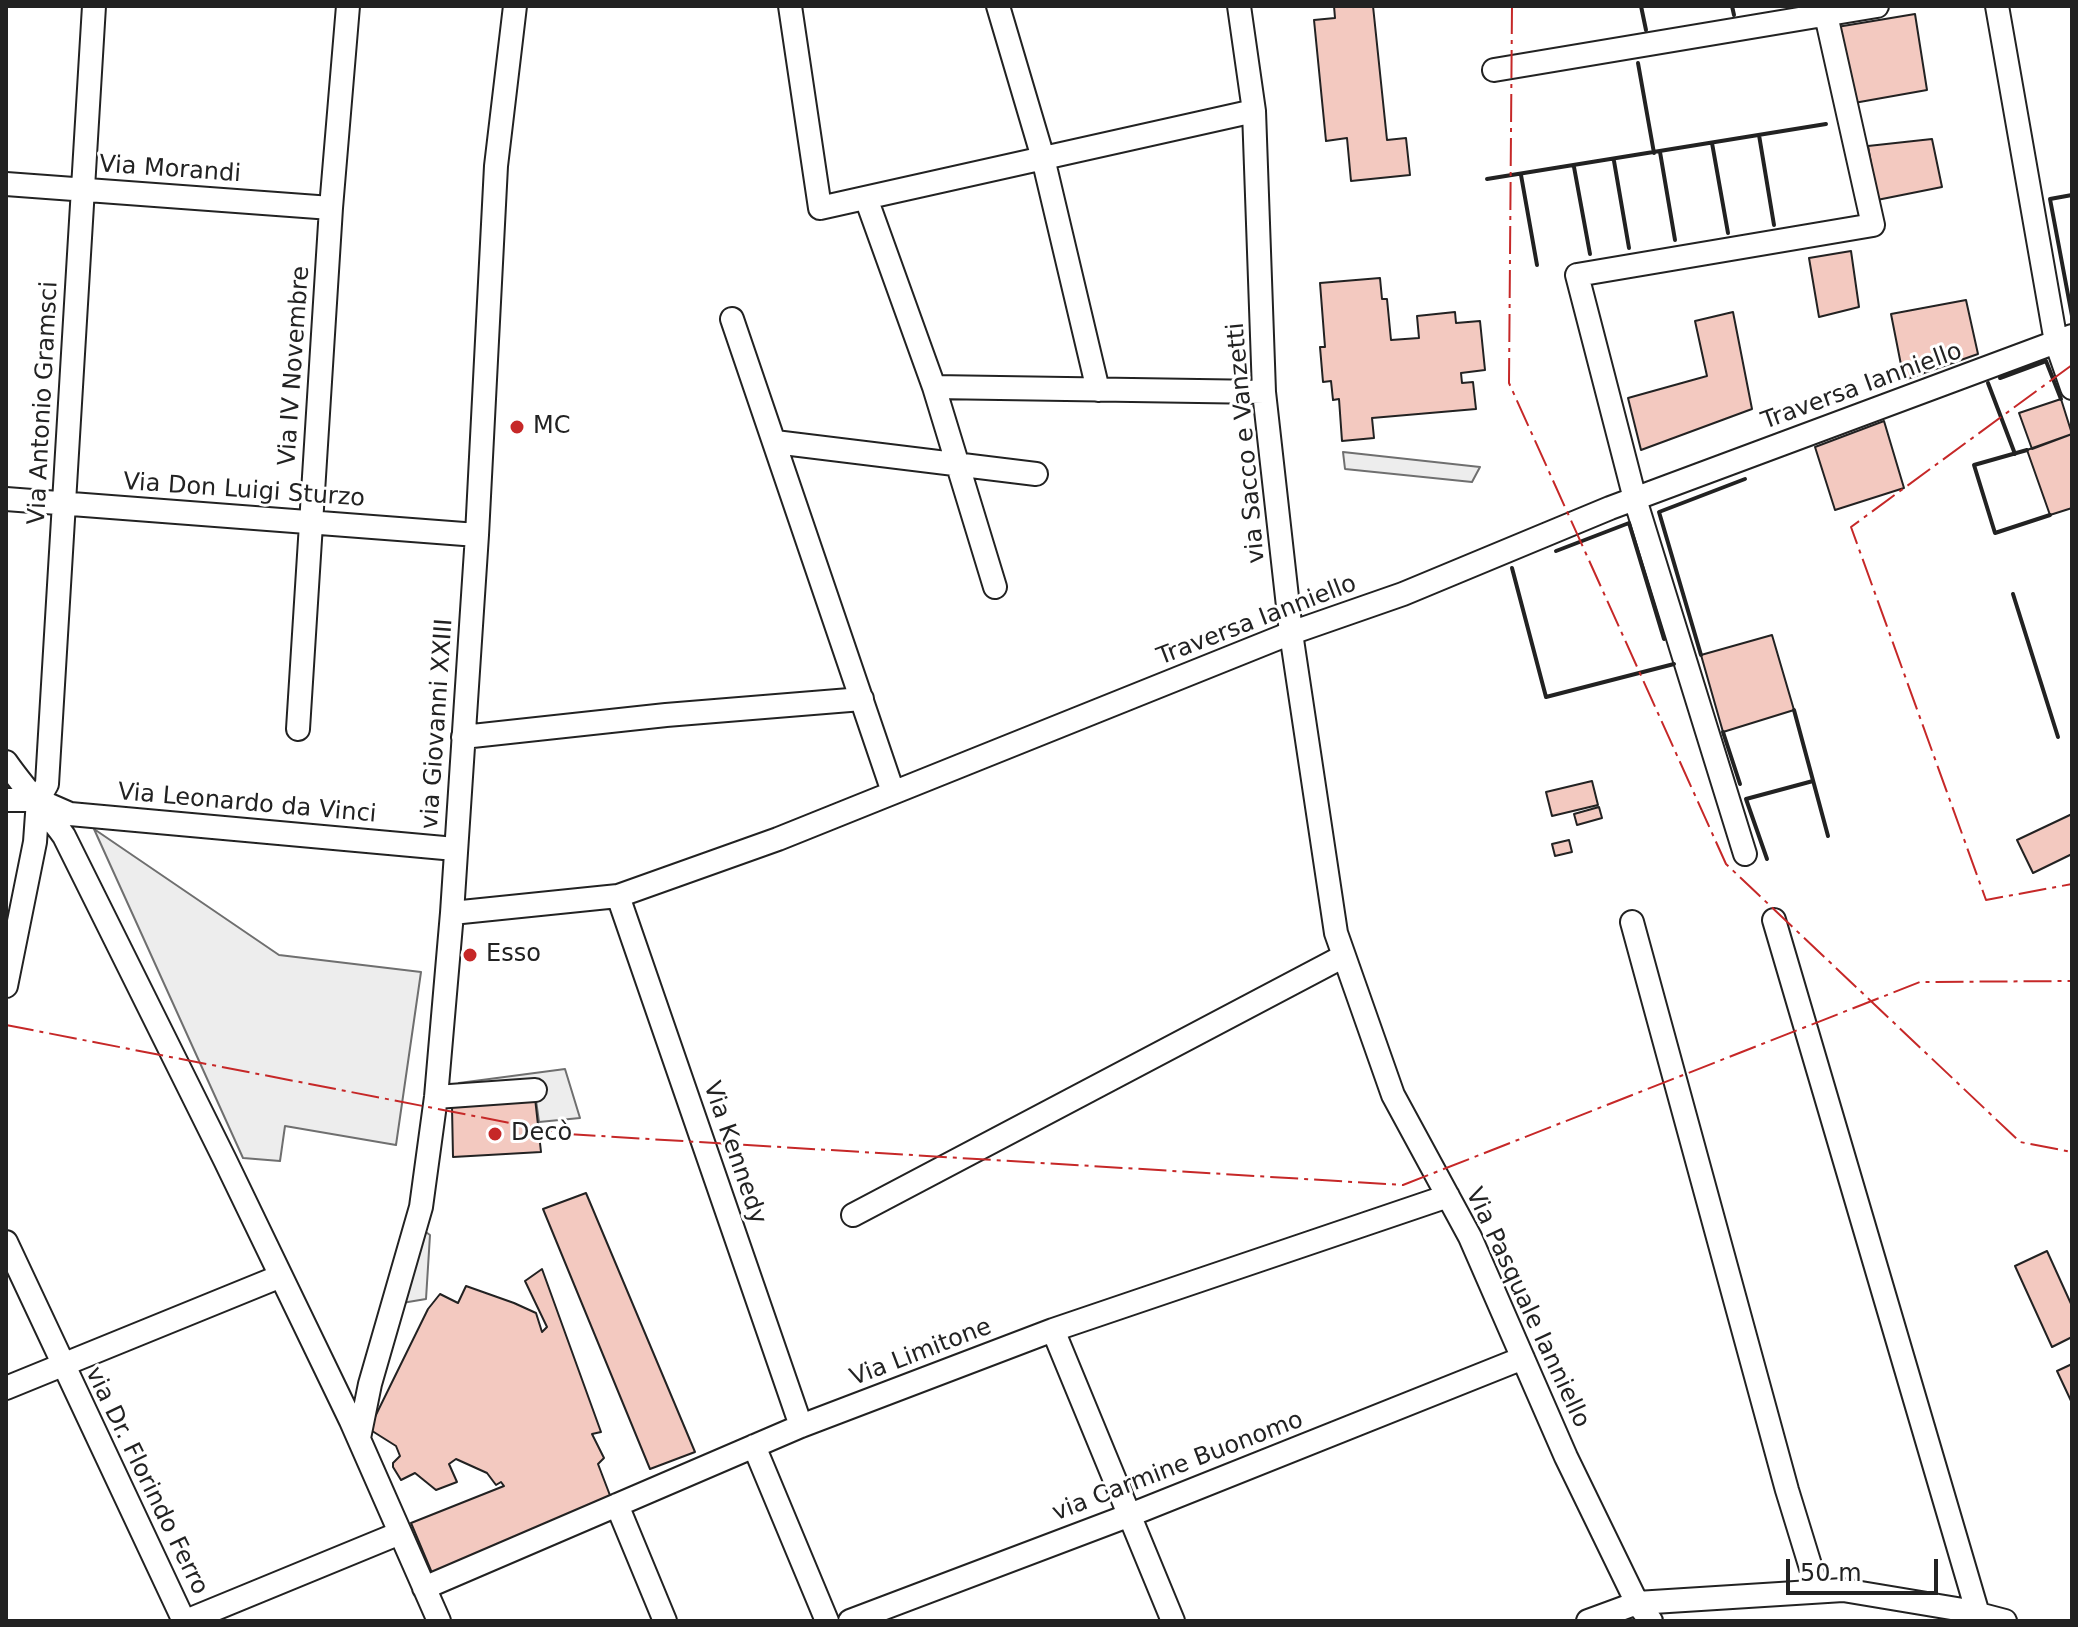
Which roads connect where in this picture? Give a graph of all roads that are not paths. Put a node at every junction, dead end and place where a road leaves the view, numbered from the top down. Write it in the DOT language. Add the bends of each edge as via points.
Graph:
graph roads {
  1 [pos="94,6"];
  2 [pos="348,6"];
  3 [pos="515,6"];
  4 [pos="790,6"];
  5 [pos="998,6"];
  6 [pos="1239,6"];
  7 [pos="1877,6"];
  8 [pos="1997,6"];
  9 [pos="1825,11"];
  10 [pos="1494,70"];
  11 [pos="1254,111"];
  12 [pos="1043,158"];
  13 [pos="6,184"];
  14 [pos="83,190"];
  15 [pos="866,198"];
  16 [pos="331,208"];
  17 [pos="732,319"];
  18 [pos="2064,339"];
  19 [pos="934,387"];
  20 [pos="2072,388"];
  21 [pos="1098,390"];
  22 [pos="1264,392"];
  23 [pos="775,442"];
  24 [pos="957,464"];
  25 [pos="1036,474"];
  26 [pos="6,499"];
  27 [pos="1635,499"];
  28 [pos="64,503"];
  29 [pos="311,522"];
  30 [pos="477,535"];
  31 [pos="995,587"];
  32 [pos="1291,633"];
  33 [pos="862,699"];
  34 [pos="298,729"];
  35 [pos="463,737"];
  36 [pos="6,762"];
  37 [pos="893,792"];
  38 [pos="6,800"];
  39 [pos="38,800"];
  40 [pos="455,849"];
  41 [pos="1745,854"];
  42 [pos="618,896"];
  43 [pos="452,913"];
  44 [pos="1774,920"];
  45 [pos="1632,922"];
  46 [pos="1344,956"];
  47 [pos="6,986"];
  48 [pos="1364,1012"];
  49 [pos="535,1090"];
  50 [pos="436,1097"];
  51 [pos="1448,1196"];
  52 [pos="853,1215"];
  53 [pos="6,1242"];
  54 [pos="281,1276"];
  55 [pos="1053,1330"];
  56 [pos="1523,1358"];
  57 [pos="61,1364"];
  58 [pos="6,1388"];
  59 [pos="801,1426"];
  60 [pos="359,1438"];
  61 [pos="754,1446"];
  62 [pos="617,1505"];
  63 [pos="1130,1515"];
  64 [pos="400,1533"];
  65 [pos="424,1588"];
  66 [pos="1818,1591"];
  67 [pos="1637,1603"];
  68 [pos="1978,1614"];
  69 [pos="878,1616"];
  70 [pos="185,1621"];
  71 [pos="439,1621"];
  72 [pos="665,1621"];
  73 [pos="827,1621"];
  74 [pos="850,1621"];
  75 [pos="1173,1621"];
  76 [pos="1588,1621"];
  77 [pos="1651,1621"];
  78 [pos="2005,1621"];
  1 -- 14 [label="street, Via Antonio Gramsci"];
  2 -- 16 [label="street, Via IV Novembre"];
  3 -- 30 [label="street, via Giovanni XXIII" via="496,166"];
  4 -- 15 [label="street" via="820,208"];
  5 -- 12 [label="street"];
  6 -- 11 [label="street, via Sacco e Vanzetti"];
  7 -- 9 [label="street"];
  8 -- 18 [label="street"];
  9 -- 10 [label="street"];
  9 -- 27 [label="street" via="1873,225 1577,275"];
  11 -- 12 [label="street"];
  11 -- 22 [label="street, via Sacco e Vanzetti"];
  12 -- 15 [label="street"];
  12 -- 21 [label="street"];
  13 -- 14 [label="street, Via Morandi"];
  14 -- 16 [label="street, Via Morandi"];
  14 -- 28 [label="street, Via Antonio Gramsci"];
  15 -- 19 [label="street"];
  16 -- 29 [label="street, Via IV Novembre"];
  17 -- 23 [label="street"];
  18 -- 20 [label="street"];
  18 -- 27 [label="street, Traversa Ianniello"];
  19 -- 21 [label="street"];
  19 -- 24 [label="street"];
  21 -- 22 [label="street"];
  22 -- 32 [label="street, via Sacco e Vanzetti"];
  23 -- 24 [label="street"];
  23 -- 33 [label="street"];
  24 -- 25 [label="street"];
  24 -- 31 [label="street"];
  26 -- 28 [label="street, Via Don Luigi Sturzo"];
  27 -- 32 [label="street, Traversa Ianniello" via="1403,594"];
  27 -- 41 [label="street"];
  28 -- 29 [label="street, Via Don Luigi Sturzo"];
  28 -- 39 [label="street, Via Antonio Gramsci" via="47,784"];
  29 -- 30 [label="street, Via Don Luigi Sturzo"];
  29 -- 34 [label="street, Via IV Novembre"];
  30 -- 35 [label="street, via Giovanni XXIII"];
  32 -- 37 [label="street, Traversa Ianniello"];
  32 -- 46 [label="street, via Sacco e Vanzetti" via="1336,933"];
  33 -- 35 [label="street"];
  33 -- 37 [label="street"];
  35 -- 40 [label="street, via Giovanni XXIII"];
  36 -- 39 [label="street"];
  37 -- 42 [label="street, Traversa Ianniello"];
  38 -- 39 [label="street"];
  39 -- 40 [label="street, Via Leonardo da Vinci" via="70,814"];
  39 -- 47 [label="street, Via Antonio Gramsci" via="35,842"];
  39 -- 54 [label="street" via="64,836"];
  40 -- 43 [label="street, via Giovanni XXIII"];
  42 -- 43 [label="street, Traversa Ianniello"];
  42 -- 59 [label="street, Via Kennedy"];
  43 -- 50 [label="street, via Giovanni XXIII"];
  44 -- 68 [label="street"];
  45 -- 66 [label="street"];
  46 -- 48 [label="street, via Sacco e Vanzetti"];
  46 -- 52 [label="street"];
  48 -- 51 [label="street, Via Pasquale Ianniello" via="1393,1095"];
  49 -- 50 [label="street"];
  50 -- 60 [label="street, via Giovanni XXIII" via="421,1207"];
  51 -- 55 [label="street, Via Limitone"];
  51 -- 56 [label="street, Via Pasquale Ianniello"];
  53 -- 57 [label="street, via Dr. Florindo Ferro"];
  54 -- 57 [label="street"];
  54 -- 60 [label="street"];
  55 -- 59 [label="street, Via Limitone"];
  55 -- 63 [label="street"];
  56 -- 63 [label="street, via Carmine Buonomo"];
  56 -- 67 [label="street, Via Pasquale Ianniello"];
  57 -- 58 [label="street"];
  57 -- 70 [label="street, via Dr. Florindo Ferro"];
  59 -- 61 [label="street, Via Limitone"];
  60 -- 64 [label="street"];
  61 -- 62 [label="street, Via Limitone"];
  61 -- 73 [label="street"];
  62 -- 65 [label="street, Via Limitone"];
  62 -- 72 [label="street"];
  63 -- 69 [label="street, via Carmine Buonomo"];
  63 -- 75 [label="street"];
  64 -- 65 [label="street"];
  64 -- 70 [label="street"];
  65 -- 71 [label="street"];
  66 -- 67 [label="street"];
  66 -- 68 [label="street" via="1843,1590"];
  67 -- 76 [label="street"];
  67 -- 77 [label="street, Via Pasquale Ianniello"];
  68 -- 78 [label="street"];
  69 -- 74 [label="street, via Carmine Buonomo"];
}
